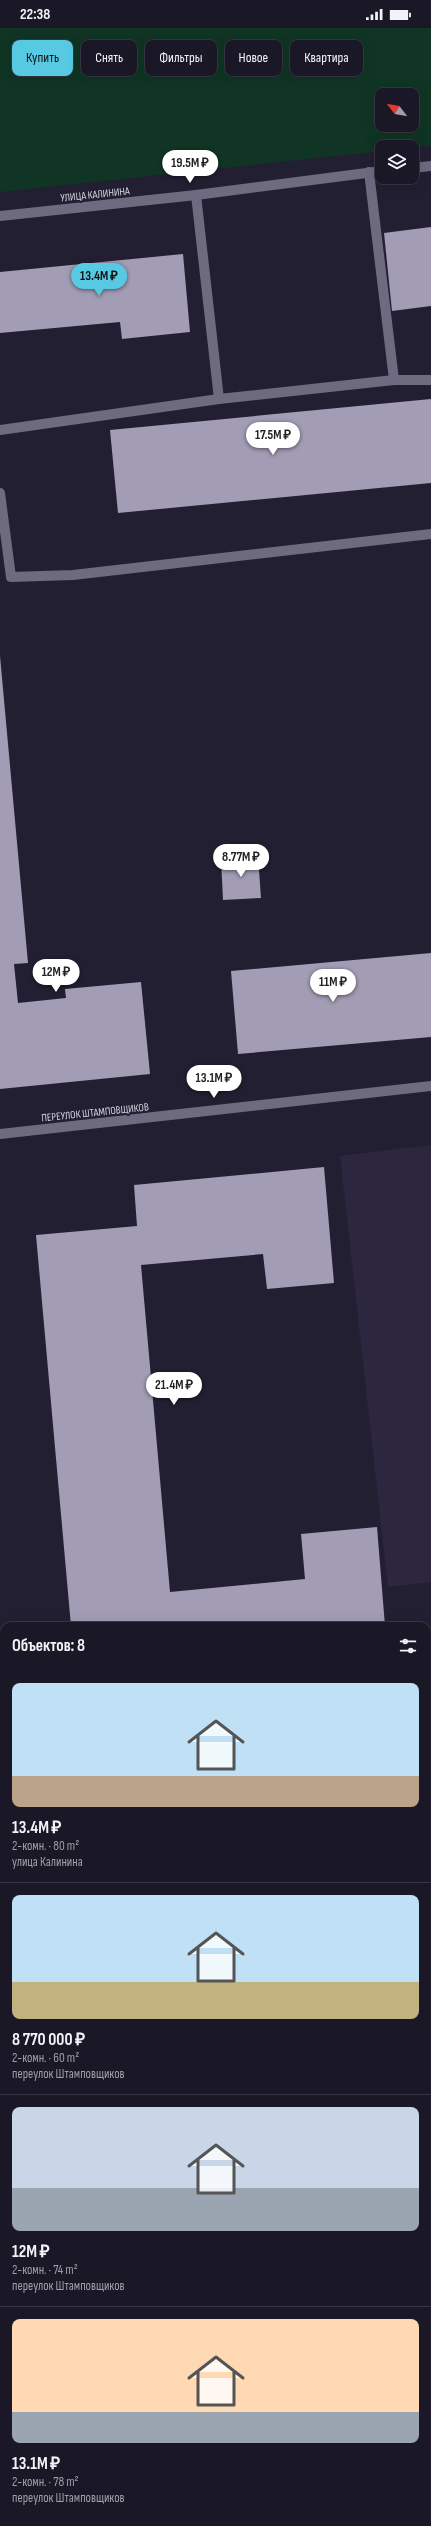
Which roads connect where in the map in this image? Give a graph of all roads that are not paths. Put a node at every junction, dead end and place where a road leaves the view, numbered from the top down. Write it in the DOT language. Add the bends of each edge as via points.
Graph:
graph roads {
  1 [pos="431,166"];
  2 [pos="419,167"];
  3 [pos="369,172"];
  4 [pos="375,172"];
  5 [pos="196,195"];
  6 [pos="0,216"];
  7 [pos="394,380"];
  8 [pos="431,380"];
  9 [pos="219,399"];
  10 [pos="0,430"];
  11 [pos="0,493"];
  12 [pos="431,534"];
  13 [pos="431,1086"];
  14 [pos="0,1134"];
  1 -- 2 [label="street"];
  3 -- 4 [label="street, УЛИЦА КАЛИНИНА"];
  3 -- 5 [label="street, УЛИЦА КАЛИНИНА"];
  3 -- 7 [label="street"];
  5 -- 6 [label="street, УЛИЦА КАЛИНИНА"];
  5 -- 9 [label="street"];
  7 -- 8 [label="street"];
  7 -- 9 [label="street"];
  9 -- 10 [label="street"];
  11 -- 12 [label="street" via="11,577 73,575"];
  13 -- 14 [label="street, ПЕРЕУЛОК ШТАМПОВЩИКОВ"];
}
